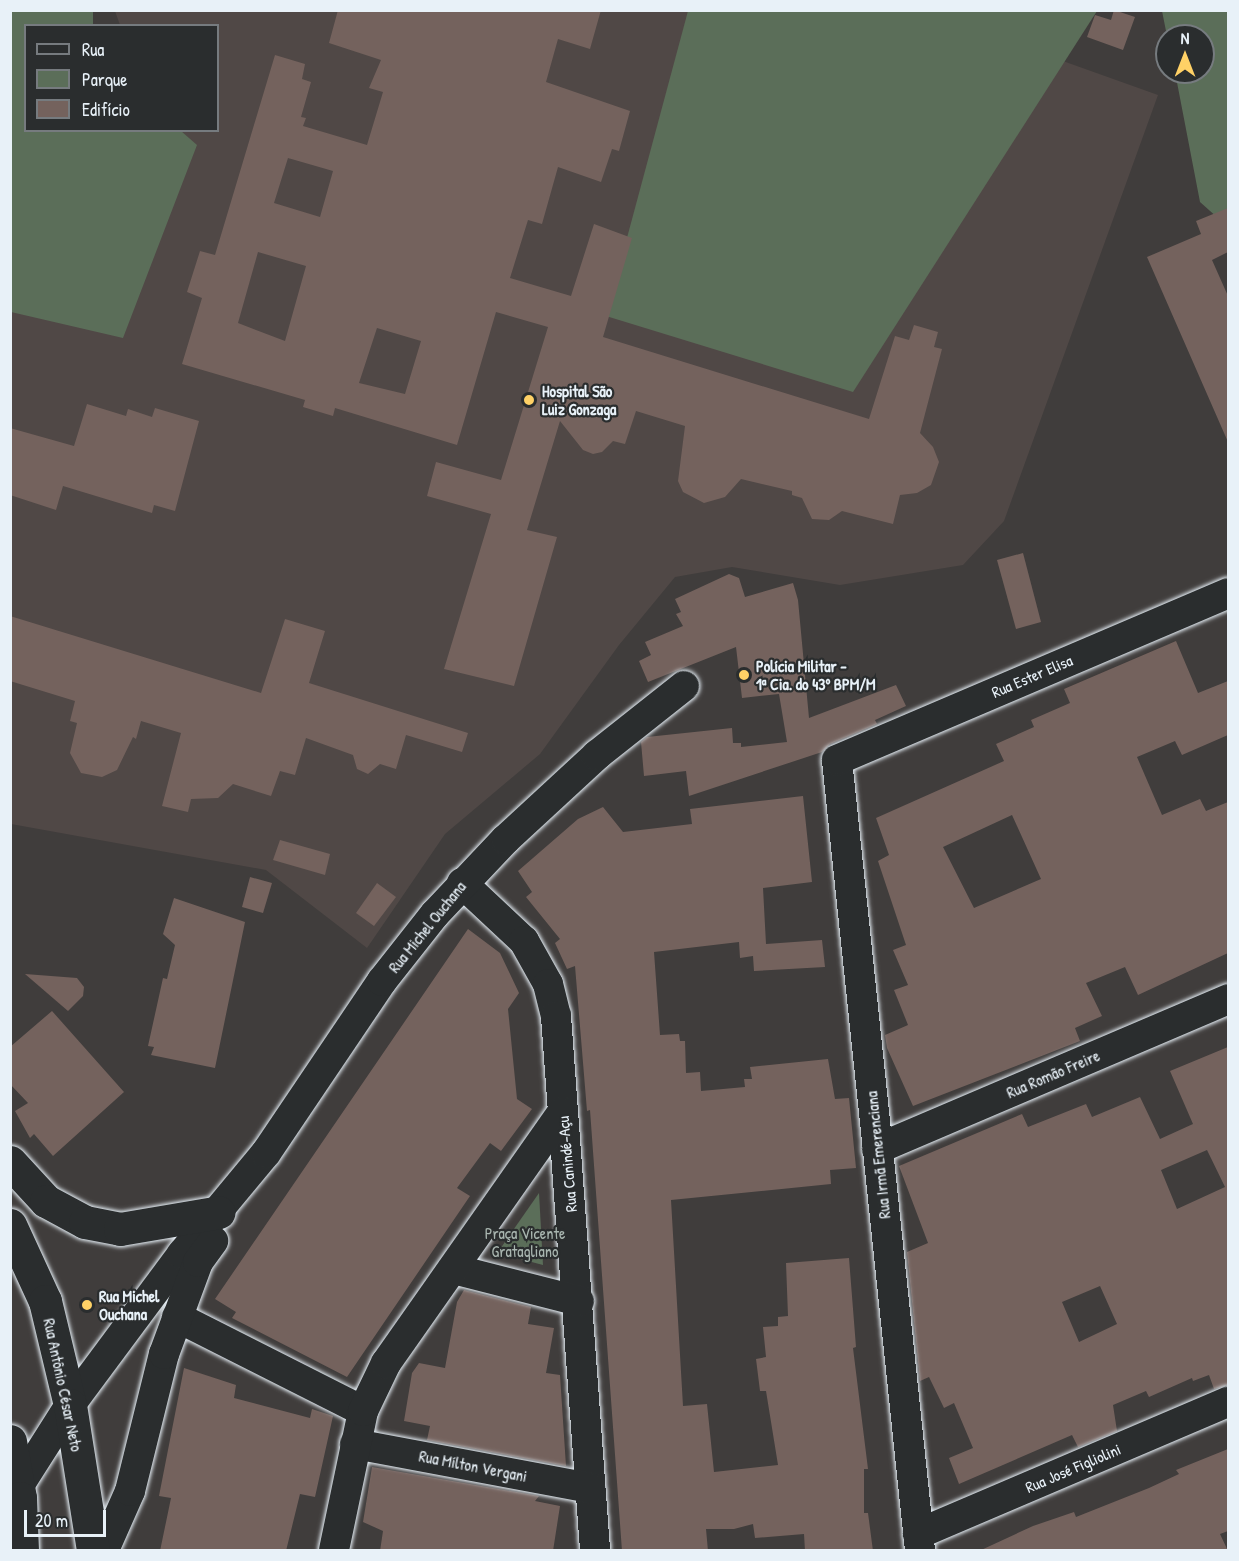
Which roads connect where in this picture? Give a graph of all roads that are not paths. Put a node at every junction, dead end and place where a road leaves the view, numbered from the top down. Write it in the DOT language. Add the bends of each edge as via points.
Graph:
graph roads {
  1 [pos="1228,593"];
  2 [pos="684,686"];
  3 [pos="837,760"];
  4 [pos="462,882"];
  5 [pos="1228,999"];
  6 [pos="562,1113"];
  7 [pos="877,1149"];
  8 [pos="10,1162"];
  9 [pos="219,1212"];
  10 [pos="10,1225"];
  11 [pos="453,1269"];
  12 [pos="579,1301"];
  13 [pos="177,1317"];
  14 [pos="1228,1402"];
  15 [pos="70,1405"];
  16 [pos="363,1411"];
  17 [pos="10,1441"];
  18 [pos="355,1444"];
  19 [pos="14,1487"];
  20 [pos="590,1488"];
  21 [pos="919,1542"];
  22 [pos="22,1551"];
  23 [pos="93,1551"];
  24 [pos="104,1551"];
  25 [pos="334,1551"];
  26 [pos="595,1551"];
  1 -- 3 [label="street, Rua Ester Elisa"];
  2 -- 4 [label="street, Rua Michel Ouchana" via="597,755"];
  3 -- 7 [label="street, Rua Irmã Emerenciana"];
  4 -- 6 [label="street, Rua Canindé-Açu" via="524,941 548,984 556,1017"];
  4 -- 9 [label="street, Rua Michel Ouchana" via="382,981 266,1153"];
  5 -- 7 [label="street, Rua Romão Freire"];
  6 -- 11 [label="street"];
  6 -- 12 [label="street, Rua Canindé-Açu"];
  7 -- 21 [label="street, Rua Irmã Emerenciana"];
  8 -- 9 [label="street" via="46,1201 85,1222 120,1229"];
  9 -- 13 [label="street, Rua Michel Ouchana" via="215,1238 198,1262"];
  9 -- 15 [label="street, Rua Michel Ouchana"];
  10 -- 15 [label="street, Rua Antônio César Neto" via="45,1301"];
  11 -- 12 [label="street"];
  11 -- 16 [label="street" via="386,1363"];
  12 -- 20 [label="street, Rua Canindé-Açu"];
  13 -- 16 [label="street"];
  13 -- 24 [label="street, Rua Michel Ouchana" via="130,1491"];
  14 -- 21 [label="street, Rua José Figliolini"];
  15 -- 19 [label="street, Rua Michel Ouchana"];
  15 -- 23 [label="street, Rua Antônio César Neto"];
  16 -- 18 [label="street"];
  17 -- 19 [label="street"];
  18 -- 20 [label="street, Rua Mílton Vergani"];
  18 -- 25 [label="street"];
  19 -- 22 [label="street"];
  20 -- 26 [label="street, Rua Canindé-Açu"];
}
